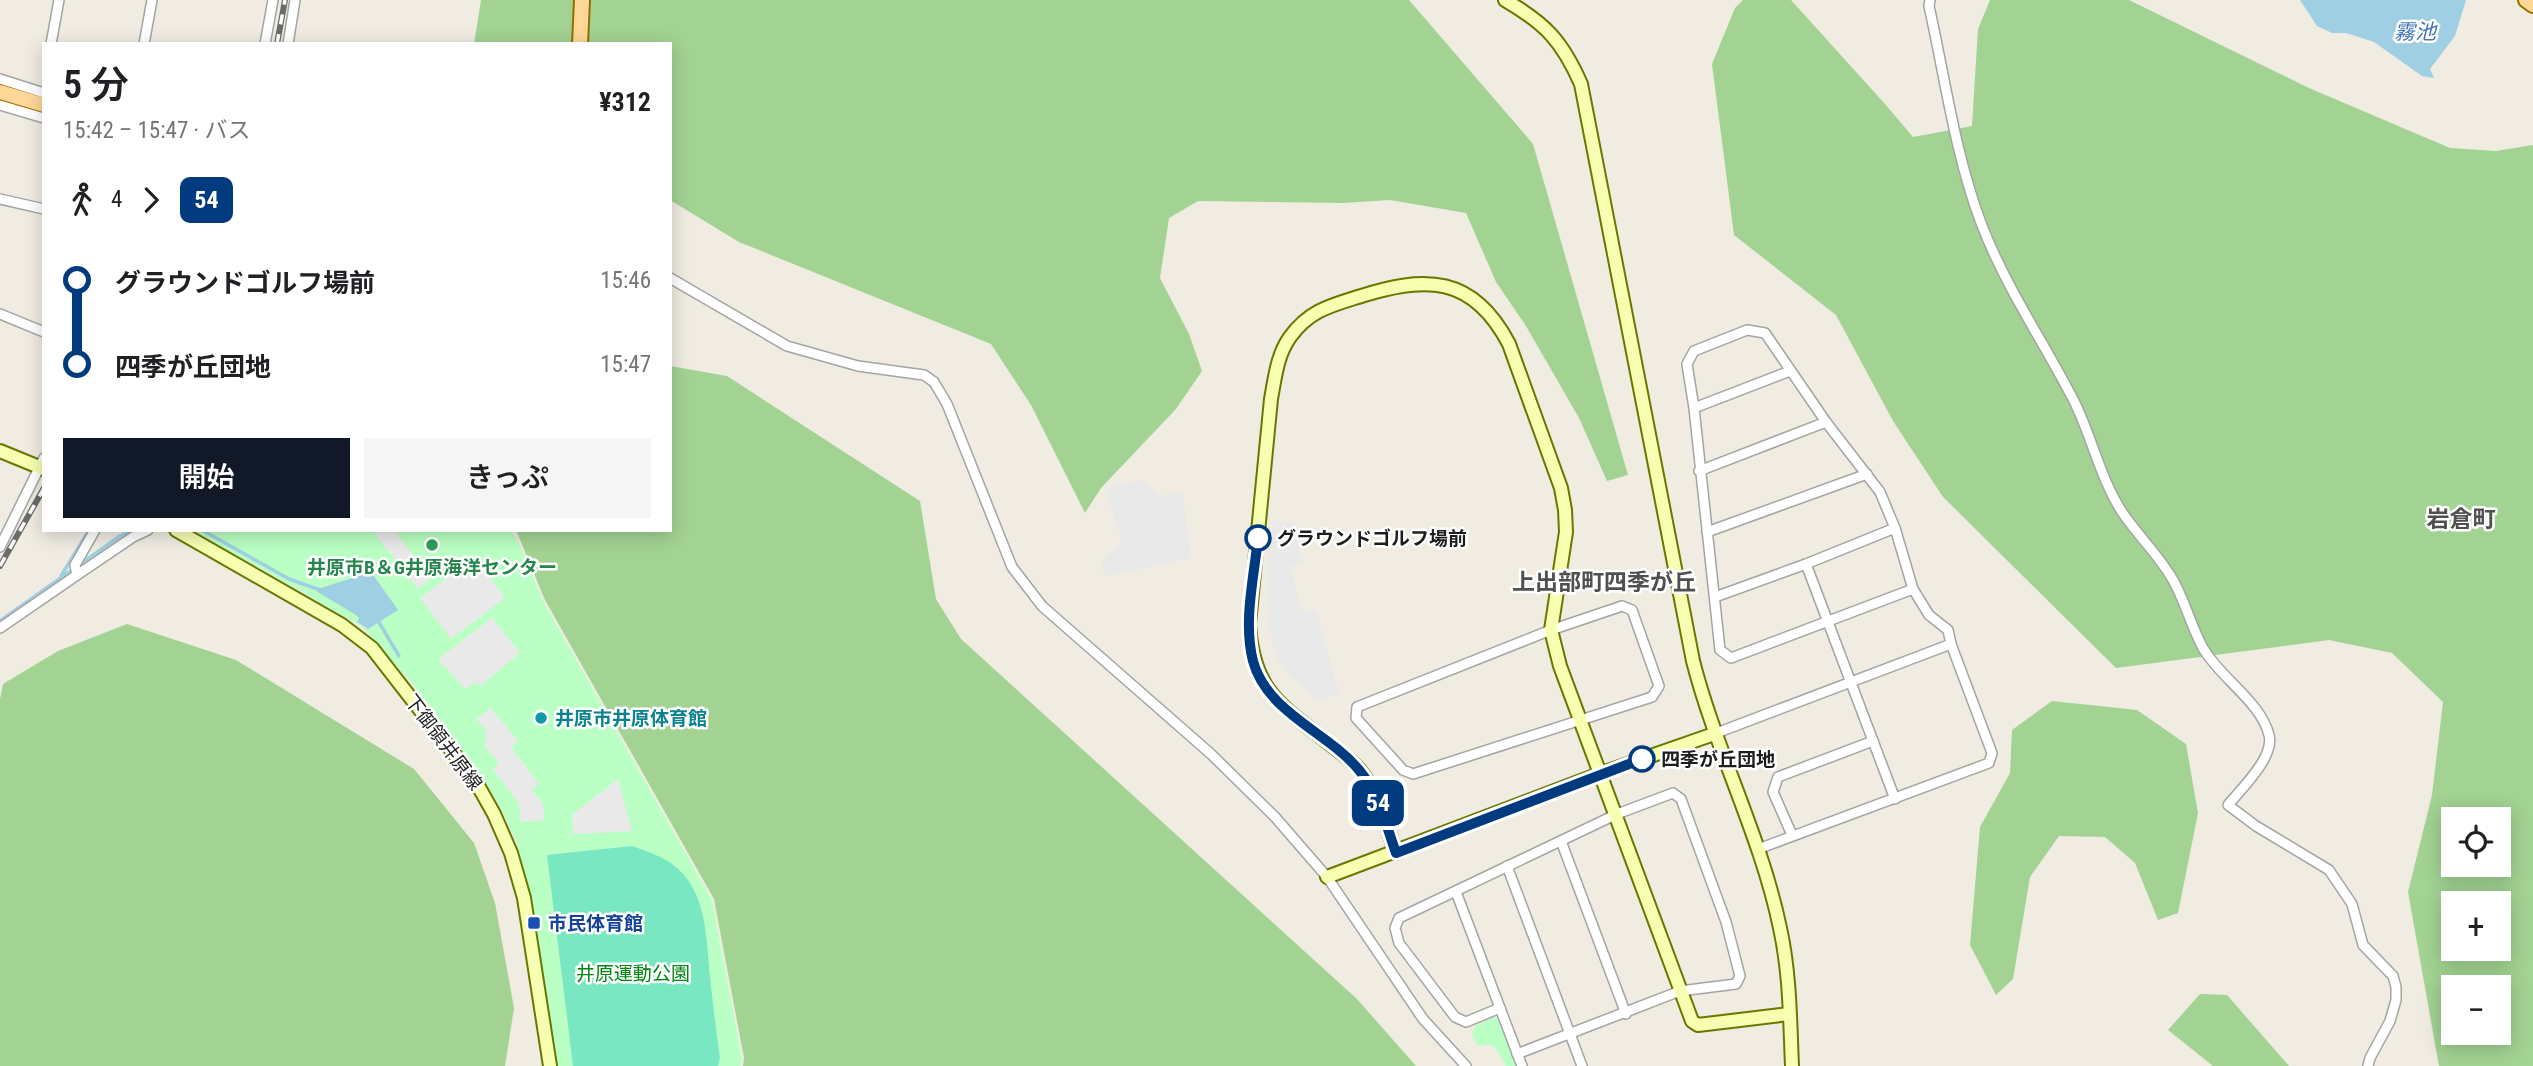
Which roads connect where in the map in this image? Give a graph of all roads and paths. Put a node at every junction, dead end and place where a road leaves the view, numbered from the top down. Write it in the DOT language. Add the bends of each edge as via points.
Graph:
graph roads {
  1 [pos="60,0"];
  2 [pos="152,0"];
  3 [pos="273,0"];
  4 [pos="295,0"];
  5 [pos="582,0"];
  6 [pos="1505,0"];
  7 [pos="1930,0"];
  8 [pos="2526,0"];
  9 [pos="2533,5"];
  10 [pos="51,42"];
  11 [pos="144,42"];
  12 [pos="265,42"];
  13 [pos="288,42"];
  14 [pos="580,42"];
  15 [pos="0,79"];
  16 [pos="0,92"];
  17 [pos="42,93"];
  18 [pos="42,93"];
  19 [pos="0,105"];
  20 [pos="42,117"];
  21 [pos="0,199"];
  22 [pos="42,209"];
  23 [pos="672,279"];
  24 [pos="0,314"];
  25 [pos="42,331"];
  26 [pos="1790,370"];
  27 [pos="1694,408"];
  28 [pos="1826,422"];
  29 [pos="0,451"];
  30 [pos="42,465"];
  31 [pos="1699,471"];
  32 [pos="1867,474"];
  33 [pos="1895,528"];
  34 [pos="94,532"];
  35 [pos="144,532"];
  36 [pos="179,532"];
  37 [pos="1707,532"];
  38 [pos="0,547"];
  39 [pos="1806,564"];
  40 [pos="76,570"];
  41 [pos="1913,589"];
  42 [pos="1715,597"];
  43 [pos="1827,620"];
  44 [pos="0,628"];
  45 [pos="1551,630"];
  46 [pos="1951,644"];
  47 [pos="1851,682"];
  48 [pos="1581,720"];
  49 [pos="1714,734"];
  50 [pos="1873,741"];
  51 [pos="1602,774"];
  52 [pos="1895,799"];
  53 [pos="1617,814"];
  54 [pos="1792,835"];
  55 [pos="1561,841"];
  56 [pos="1758,849"];
  57 [pos="1396,853"];
  58 [pos="1507,866"];
  59 [pos="1327,877"];
  60 [pos="1456,892"];
  61 [pos="1681,991"];
  62 [pos="1500,1008"];
  63 [pos="1626,1014"];
  64 [pos="1789,1014"];
  65 [pos="1570,1035"];
  66 [pos="1517,1054"];
  67 [pos="550,1066"];
  68 [pos="1466,1066"];
  69 [pos="1522,1066"];
  70 [pos="1582,1066"];
  71 [pos="1792,1066"];
  72 [pos="2368,1066"];
  1 -- 10 [label="street"];
  2 -- 11 [label="street"];
  3 -- 12 [label="street"];
  4 -- 13 [label="street"];
  5 -- 14 [label="main road"];
  6 -- 49 [label="street" via="1554,37 1569,56 1581,84 1690,647"];
  7 -- 72 [label="street" via="1966,171 1981,222 2006,279 2075,403 2123,513 2174,581 2203,648 2264,719 2271,739 2268,755 2228,805 2329,870 2352,904 2363,945 2393,976 2396,1000"];
  8 -- 9 [label="main road"];
  15 -- 17 [label="street"];
  16 -- 18 [label="main road"];
  19 -- 20 [label="street"];
  21 -- 22 [label="street"];
  23 -- 59 [label="street" via="787,346 858,366 913,372 933,382 947,404 1012,567 1030,593 1211,754"];
  24 -- 25 [label="street"];
  26 -- 27 [label="street"];
  26 -- 27 [label="street" via="1765,334 1747,330 1726,338 1694,351 1687,364"];
  26 -- 28 [label="street"];
  27 -- 31 [label="street"];
  28 -- 31 [label="street"];
  28 -- 32 [label="street"];
  29 -- 30 [label="street"];
  30 -- 38 [label="street"];
  31 -- 37 [label="street"];
  32 -- 33 [label="street"];
  32 -- 37 [label="street"];
  33 -- 39 [label="street"];
  33 -- 41 [label="street"];
  34 -- 40 [label="street"];
  35 -- 40 [label="street"];
  36 -- 67 [label="street, 下御領井原線" via="359,636 477,782 519,878"];
  37 -- 42 [label="street"];
  39 -- 42 [label="street"];
  39 -- 43 [label="street"];
  40 -- 44 [label="street"];
  41 -- 43 [label="street"];
  41 -- 46 [label="street" via="1929,615 1948,630"];
  42 -- 43 [label="street" via="1720,650 1731,658"];
  43 -- 47 [label="street"];
  45 -- 48 [label="street"];
  45 -- 48 [label="street" via="1622,606 1632,610 1659,686 1652,697"];
  45 -- 48 [label="street" via="1357,707 1356,718 1404,771 1413,774"];
  45 -- 57 [label="street" via="1566,532 1565,510 1561,488 1499,325 1484,306 1467,295 1429,283 1376,291 1317,310 1289,339 1271,399 1250,645 1259,675 1281,705 1366,779"];
  46 -- 47 [label="street"];
  46 -- 52 [label="street" via="1992,753 1989,763"];
  47 -- 49 [label="street"];
  47 -- 50 [label="street"];
  48 -- 51 [label="street"];
  49 -- 51 [label="street"];
  49 -- 56 [label="street"];
  50 -- 52 [label="street"];
  50 -- 54 [label="street" via="1778,777 1773,792"];
  51 -- 53 [label="street"];
  51 -- 57 [label="street"];
  52 -- 54 [label="street"];
  53 -- 55 [label="street"];
  53 -- 61 [label="street"];
  53 -- 61 [label="street" via="1673,793 1681,799 1726,922 1740,976 1736,984"];
  54 -- 56 [label="street"];
  55 -- 58 [label="street"];
  55 -- 63 [label="street"];
  56 -- 64 [label="street" via="1780,929"];
  57 -- 59 [label="street"];
  58 -- 60 [label="street"];
  58 -- 65 [label="street"];
  59 -- 68 [label="street" via="1402,991"];
  60 -- 62 [label="street"];
  60 -- 62 [label="street" via="1399,918 1395,928 1399,943 1455,1017 1466,1022"];
  61 -- 63 [label="street"];
  61 -- 64 [label="street" via="1692,1021 1698,1025"];
  62 -- 66 [label="street"];
  63 -- 65 [label="street"];
  64 -- 71 [label="street"];
  65 -- 66 [label="street"];
  65 -- 70 [label="street"];
  66 -- 69 [label="street"];
}
